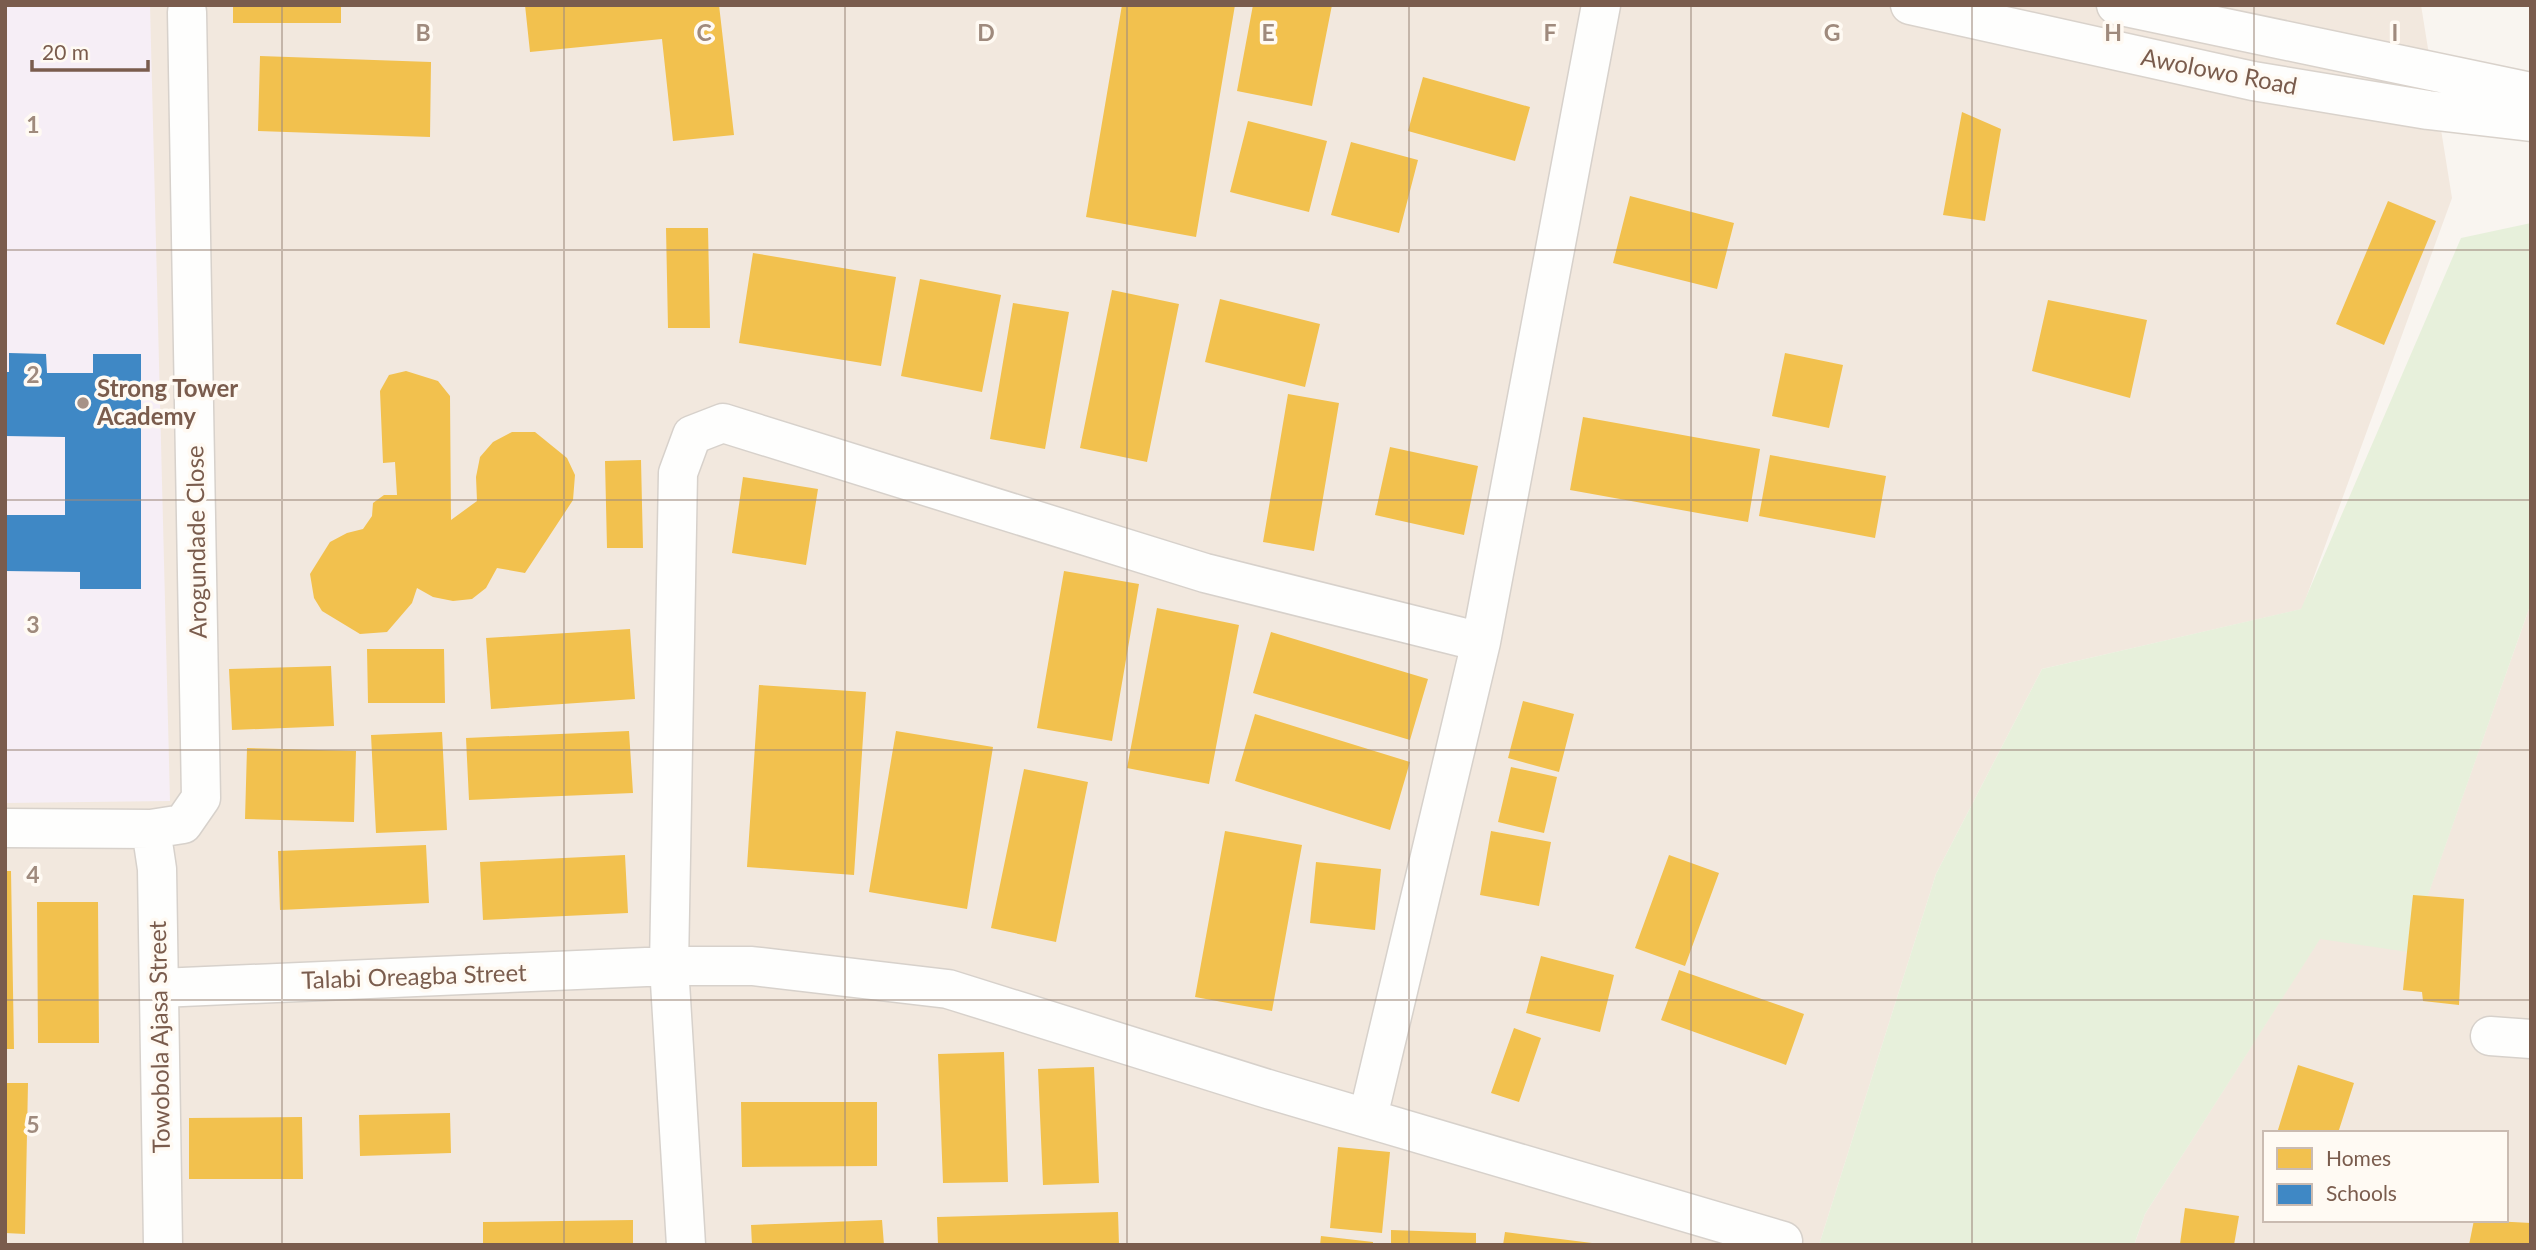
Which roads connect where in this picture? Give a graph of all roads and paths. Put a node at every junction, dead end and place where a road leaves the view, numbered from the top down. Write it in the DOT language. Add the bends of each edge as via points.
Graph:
graph roads {
  1 [pos="1601,5"];
  2 [pos="1910,5"];
  3 [pos="2116,5"];
  4 [pos="187,12"];
  5 [pos="2531,92"];
  6 [pos="2531,122"];
  7 [pos="1481,642"];
  8 [pos="5,828"];
  9 [pos="151,830"];
  10 [pos="669,966"];
  11 [pos="160,988"];
  12 [pos="2490,1036"];
  13 [pos="2531,1039"];
  14 [pos="1368,1117"];
  15 [pos="1783,1241"];
  16 [pos="163,1245"];
  17 [pos="686,1245"];
  1 -- 7 [label="street"];
  2 -- 6 [label="street, Awolowo Road" via="2253,81"];
  3 -- 5 [label="street, Awolowo Road"];
  4 -- 9 [label="street, Arogundade Close" via="201,798 183,824"];
  7 -- 10 [label="street" via="1205,573 723,423 692,435 678,473"];
  7 -- 14 [label="street"];
  8 -- 9 [label="street, Arogundade Close"];
  9 -- 11 [label="street, Towobola Ajasa Street" via="157,869"];
  10 -- 11 [label="street, Talabi Oreagba Street"];
  10 -- 14 [label="street, Talabi Oreagba Street" via="752,966 948,989"];
  10 -- 17 [label="street"];
  11 -- 16 [label="street, Towobola Ajasa Street"];
  12 -- 13 [label="street"];
  14 -- 15 [label="street, Talabi Oreagba Street"];
}
